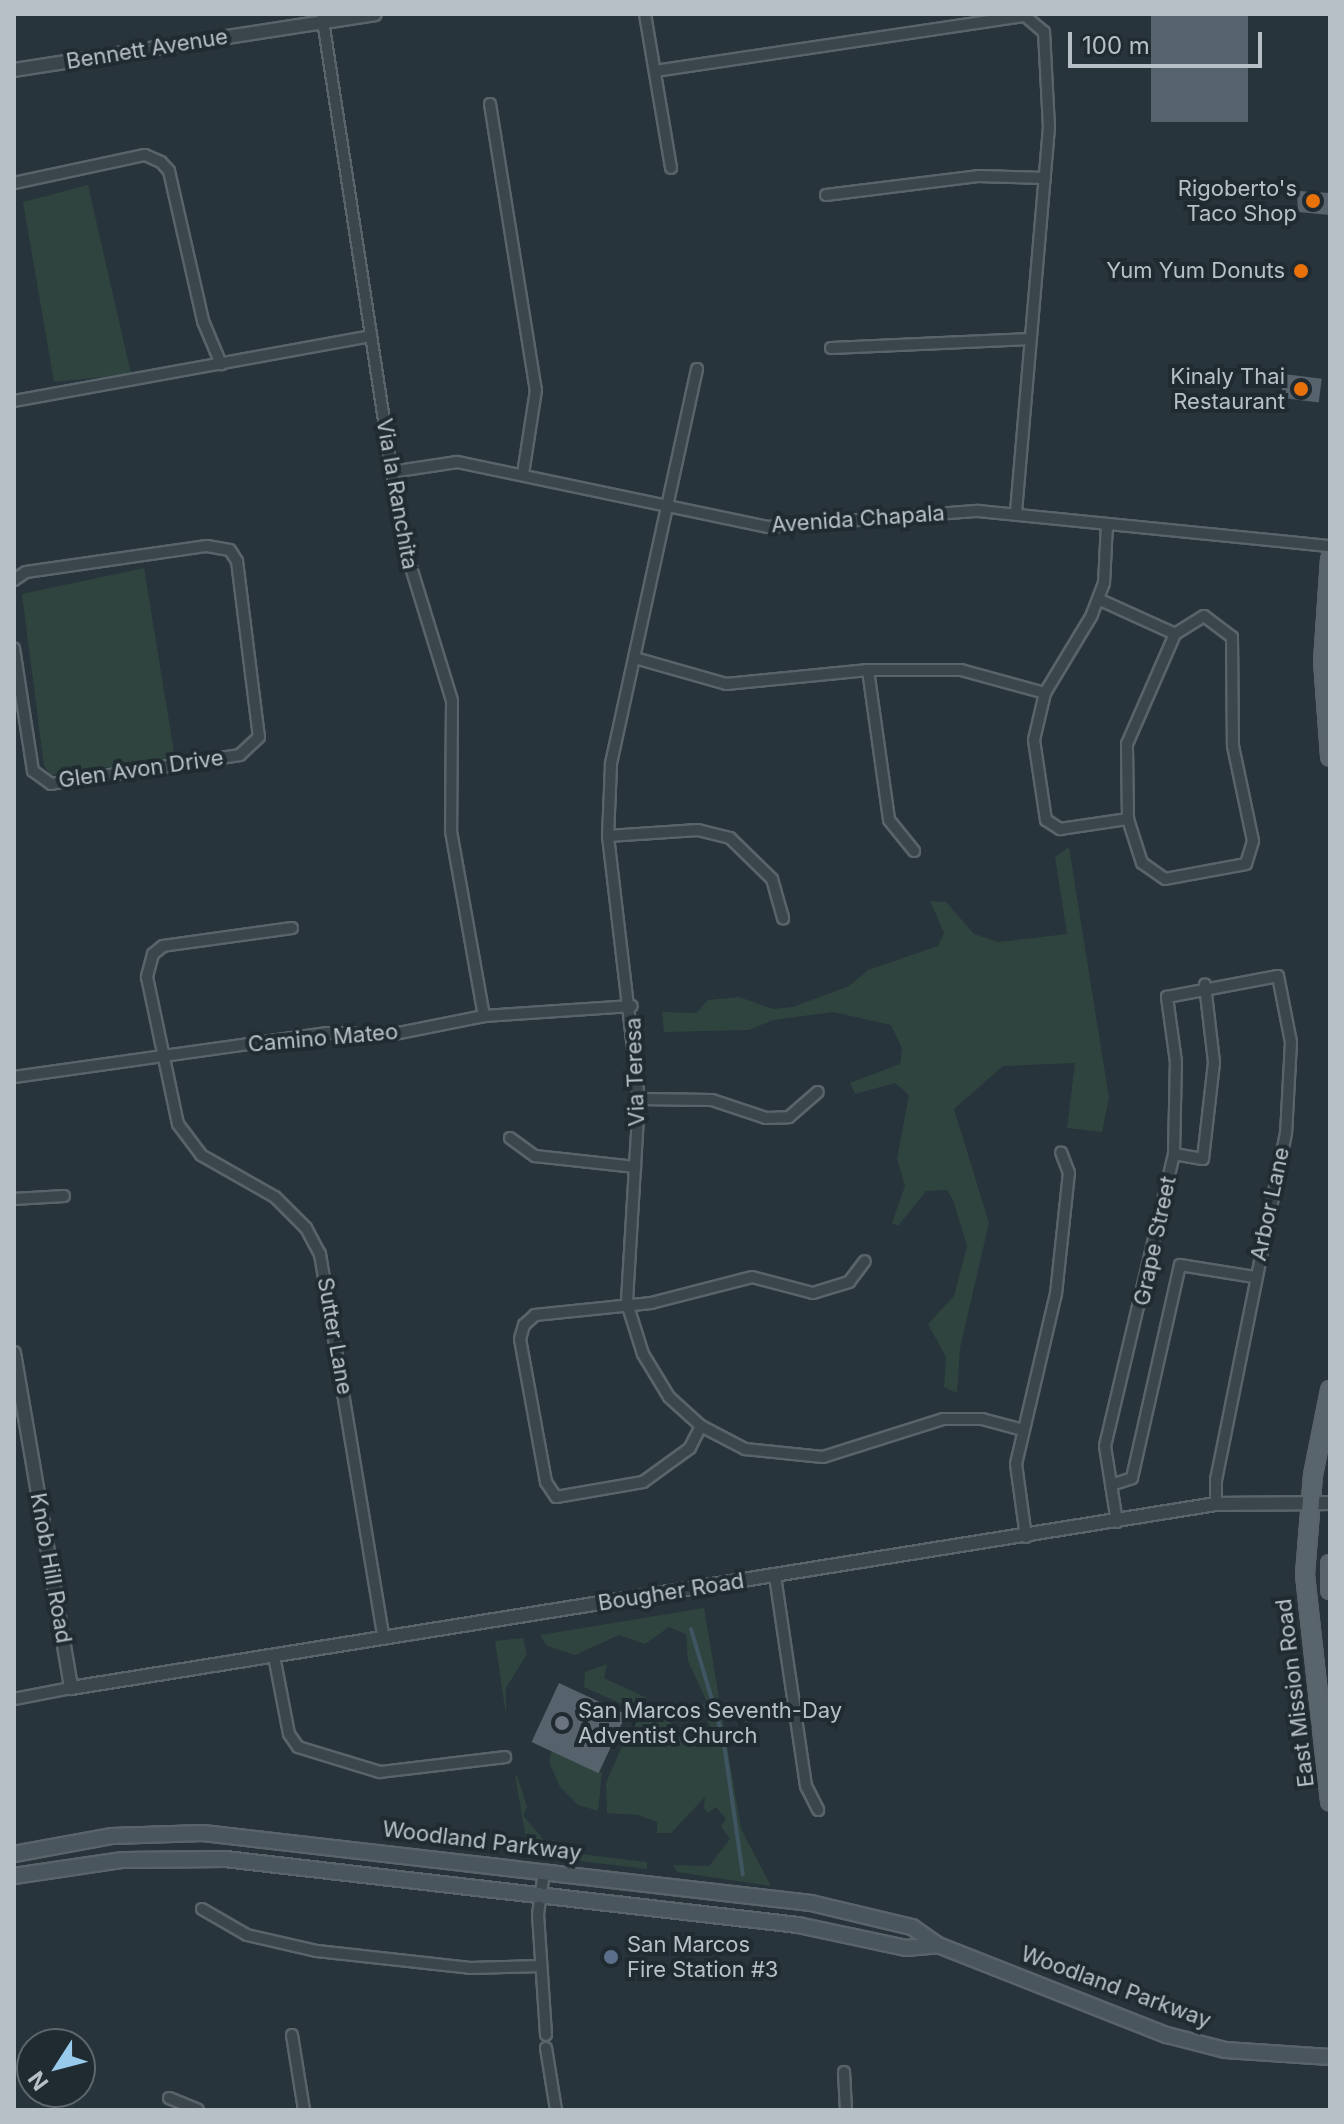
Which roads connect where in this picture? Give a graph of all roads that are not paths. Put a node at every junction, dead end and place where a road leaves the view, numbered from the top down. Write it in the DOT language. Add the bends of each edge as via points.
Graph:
graph roads {
  1 [pos="375,14"];
  2 [pos="645,14"];
  3 [pos="323,18"];
  4 [pos="14,70"];
  5 [pos="655,71"];
  6 [pos="490,104"];
  7 [pos="671,168"];
  8 [pos="1045,178"];
  9 [pos="14,183"];
  10 [pos="826,195"];
  11 [pos="371,336"];
  12 [pos="1031,339"];
  13 [pos="831,348"];
  14 [pos="221,364"];
  15 [pos="697,369"];
  16 [pos="14,401"];
  17 [pos="391,472"];
  18 [pos="523,474"];
  19 [pos="669,510"];
  20 [pos="1016,515"];
  21 [pos="1107,524"];
  22 [pos="1330,546"];
  23 [pos="1330,559"];
  24 [pos="14,580"];
  25 [pos="1098,599"];
  26 [pos="1175,634"];
  27 [pos="14,648"];
  28 [pos="635,658"];
  29 [pos="868,670"];
  30 [pos="17,681"];
  31 [pos="1045,693"];
  32 [pos="1330,757"];
  33 [pos="1128,819"];
  34 [pos="608,836"];
  35 [pos="914,851"];
  36 [pos="783,918"];
  37 [pos="292,928"];
  38 [pos="1205,985"];
  39 [pos="632,1006"];
  40 [pos="484,1016"];
  41 [pos="159,1055"];
  42 [pos="14,1077"];
  43 [pos="818,1092"];
  44 [pos="639,1099"];
  45 [pos="510,1138"];
  46 [pos="1061,1152"];
  47 [pos="1174,1154"];
  48 [pos="635,1167"];
  49 [pos="64,1196"];
  50 [pos="14,1199"];
  51 [pos="865,1261"];
  52 [pos="1254,1277"];
  53 [pos="627,1303"];
  54 [pos="14,1353"];
  55 [pos="1330,1390"];
  56 [pos="701,1426"];
  57 [pos="1023,1430"];
  58 [pos="1111,1485"];
  59 [pos="1310,1503"];
  60 [pos="1330,1503"];
  61 [pos="1216,1504"];
  62 [pos="1117,1522"];
  63 [pos="1026,1537"];
  64 [pos="1330,1564"];
  65 [pos="775,1576"];
  66 [pos="1330,1590"];
  67 [pos="383,1636"];
  68 [pos="274,1656"];
  69 [pos="1314,1684"];
  70 [pos="71,1688"];
  71 [pos="14,1699"];
  72 [pos="1330,1725"];
  73 [pos="505,1757"];
  74 [pos="1330,1802"];
  75 [pos="818,1810"];
  76 [pos="14,1854"];
  77 [pos="544,1872"];
  78 [pos="14,1876"];
  79 [pos="540,1898"];
  80 [pos="202,1909"];
  81 [pos="938,1945"];
  82 [pos="541,1966"];
  83 [pos="292,2035"];
  84 [pos="546,2035"];
  85 [pos="546,2048"];
  86 [pos="1330,2057"];
  87 [pos="844,2072"];
  88 [pos="169,2098"];
  89 [pos="198,2110"];
  90 [pos="304,2110"];
  91 [pos="556,2110"];
  92 [pos="846,2110"];
  1 -- 3 [label="street, Bennett Avenue"];
  2 -- 5 [label="street"];
  3 -- 4 [label="street, Bennett Avenue"];
  3 -- 11 [label="street, Via la Ranchita"];
  5 -- 7 [label="street"];
  5 -- 8 [label="street" via="1025,16 1044,32 1049,68"];
  6 -- 18 [label="street" via="536,390"];
  8 -- 10 [label="street" via="978,176"];
  8 -- 12 [label="street"];
  9 -- 14 [label="street" via="145,155 161,162 203,321"];
  11 -- 14 [label="street"];
  11 -- 17 [label="street, Via la Ranchita"];
  12 -- 13 [label="street"];
  12 -- 20 [label="street"];
  14 -- 16 [label="street"];
  15 -- 19 [label="street, Via Teresa"];
  17 -- 18 [label="street, Avenida Chapala" via="457,462"];
  17 -- 40 [label="street, Via la Ranchita" via="417,595 452,701 451,831"];
  18 -- 19 [label="street, Avenida Chapala"];
  19 -- 20 [label="street, Avenida Chapala" via="768,527 929,513"];
  19 -- 28 [label="street, Via Teresa"];
  20 -- 21 [label="street, Avenida Chapala"];
  21 -- 22 [label="street, Avenida Chapala"];
  21 -- 25 [label="street"];
  23 -- 32 [label="main road" via="1323,661"];
  24 -- 30 [label="street, Glen Avon Drive" via="26,572 207,546 230,550 237,561 261,729 246,753 51,784 33,771"];
  25 -- 26 [label="street"];
  25 -- 31 [label="street"];
  26 -- 33 [label="street" via="1127,744"];
  26 -- 33 [label="street" via="1204,616 1232,637 1233,746 1251,831 1246,864 1165,879 1142,863"];
  27 -- 30 [label="street, Glen Avon Drive"];
  28 -- 29 [label="street" via="726,684"];
  28 -- 34 [label="street, Via Teresa" via="611,765"];
  29 -- 31 [label="street" via="961,670"];
  29 -- 35 [label="street" via="889,820"];
  31 -- 33 [label="street" via="1034,740 1046,820 1060,829"];
  34 -- 36 [label="street" via="698,830 730,838 772,879"];
  34 -- 39 [label="street, Via Teresa"];
  37 -- 41 [label="street, Sutter Lane" via="163,946 153,954 147,977"];
  38 -- 47 [label="street, Grape Street" via="1167,997 1176,1062"];
  38 -- 47 [label="street" via="1214,1062 1203,1159"];
  38 -- 52 [label="street, Arbor Lane" via="1282,979 1291,1042 1286,1133"];
  39 -- 40 [label="street, Camino Mateo"];
  39 -- 44 [label="street, Via Teresa"];
  40 -- 41 [label="street, Camino Mateo" via="394,1034 326,1033"];
  41 -- 42 [label="street, Camino Mateo"];
  41 -- 67 [label="street, Sutter Lane" via="170,1107 201,1155 275,1197 306,1228 320,1254"];
  43 -- 44 [label="street" via="805,1109 777,1118 712,1100"];
  44 -- 48 [label="street, Via Teresa"];
  45 -- 48 [label="street" via="535,1156"];
  46 -- 57 [label="street" via="1069,1173 1056,1294"];
  47 -- 58 [label="street, Grape Street" via="1105,1446"];
  48 -- 53 [label="street, Via Teresa"];
  49 -- 50 [label="street"];
  51 -- 53 [label="street" via="849,1282 813,1293 752,1277"];
  52 -- 58 [label="street" via="1180,1265 1132,1478"];
  52 -- 61 [label="street, Arbor Lane"];
  53 -- 56 [label="street, Via Teresa" via="643,1354 669,1397"];
  53 -- 56 [label="street" via="535,1315 520,1333 546,1482 565,1499 643,1482 690,1448"];
  54 -- 70 [label="street, Knob Hill Road"];
  55 -- 59 [label="main road, East Mission Road"];
  56 -- 57 [label="street, Via Teresa" via="771,1456 823,1457 943,1419 982,1419"];
  57 -- 63 [label="street" via="1016,1464"];
  58 -- 62 [label="street, Grape Street"];
  59 -- 60 [label="street, Bougher Road"];
  59 -- 61 [label="street, Bougher Road"];
  59 -- 69 [label="main road, East Mission Road" via="1305,1575"];
  61 -- 62 [label="street, Bougher Road"];
  62 -- 63 [label="street, Bougher Road"];
  63 -- 65 [label="street, Bougher Road"];
  64 -- 66 [label="main road"];
  65 -- 67 [label="street, Bougher Road"];
  65 -- 75 [label="street" via="806,1786"];
  67 -- 68 [label="street, Bougher Road"];
  68 -- 70 [label="street, Bougher Road"];
  68 -- 73 [label="street" via="289,1734 298,1747 380,1772"];
  69 -- 72 [label="main road"];
  69 -- 74 [label="main road, East Mission Road"];
  70 -- 71 [label="street, Bougher Road"];
  76 -- 77 [label="main road, Woodland Parkway" via="112,1836 203,1833"];
  77 -- 79 [label="street"];
  77 -- 81 [label="main road, Woodland Parkway" via="811,1903 912,1927"];
  78 -- 79 [label="main road, Woodland Parkway" via="123,1860 192,1857"];
  79 -- 81 [label="main road, Woodland Parkway" via="798,1925 906,1948"];
  79 -- 82 [label="street"];
  80 -- 82 [label="street" via="247,1935 317,1951 470,1968"];
  81 -- 86 [label="main road, Woodland Parkway" via="1167,2035 1225,2050"];
  82 -- 84 [label="street"];
  83 -- 90 [label="street"];
  85 -- 91 [label="street"];
  87 -- 92 [label="street"];
  88 -- 89 [label="street"];
}
